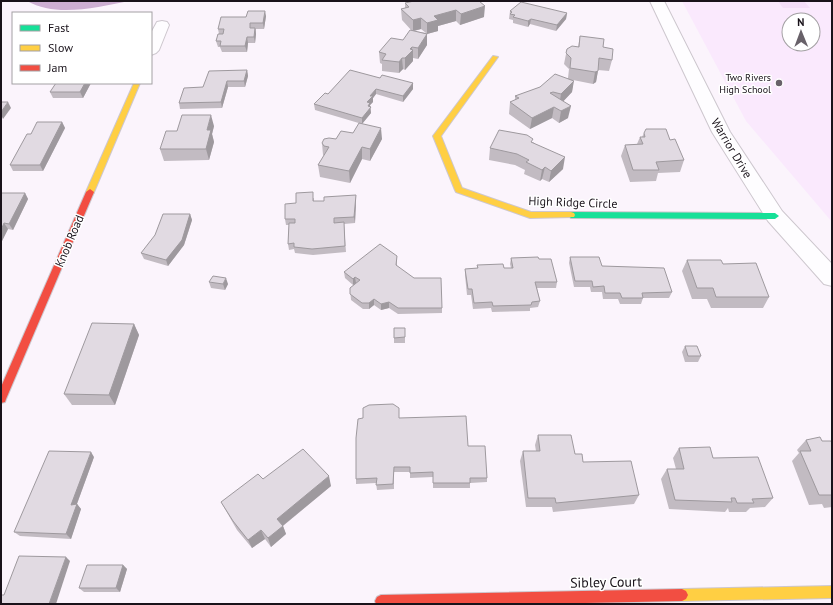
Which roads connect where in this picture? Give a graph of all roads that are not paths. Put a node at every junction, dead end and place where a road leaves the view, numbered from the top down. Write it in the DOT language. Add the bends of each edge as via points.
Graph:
graph roads {
  1 [pos="657,1"];
  2 [pos="162,25"];
  3 [pos="152,48"];
  4 [pos="495,57"];
  5 [pos="137,84"];
  6 [pos="774,216"];
  7 [pos="832,278"];
  8 [pos="1,399"];
  9 [pos="832,592"];
  10 [pos="381,600"];
  1 -- 6 [label="street, Warrior Drive" via="721,132"];
  2 -- 3 [label="street"];
  4 -- 6 [label="street, High Ridge Circle" via="437,136 459,190 530,215"];
  5 -- 8 [label="street, Knob Road"];
  6 -- 7 [label="street, Warrior Drive"];
  9 -- 10 [label="street, Sibley Court"];
}
